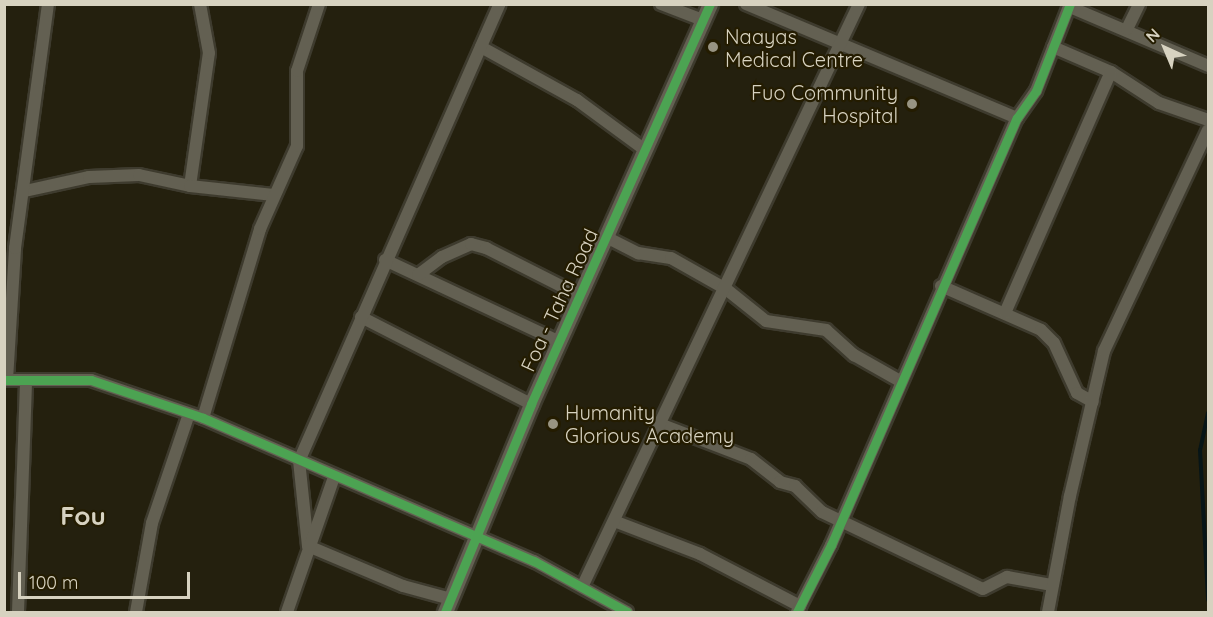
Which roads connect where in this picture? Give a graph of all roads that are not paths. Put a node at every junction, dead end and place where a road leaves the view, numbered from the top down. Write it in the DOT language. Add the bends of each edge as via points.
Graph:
graph roads {
  1 [pos="48,4"];
  2 [pos="200,4"];
  3 [pos="319,4"];
  4 [pos="500,4"];
  5 [pos="661,4"];
  6 [pos="710,4"];
  7 [pos="746,4"];
  8 [pos="859,4"];
  9 [pos="1139,4"];
  10 [pos="1070,6"];
  11 [pos="703,20"];
  12 [pos="1127,29"];
  13 [pos="840,45"];
  14 [pos="481,47"];
  15 [pos="1053,47"];
  16 [pos="1209,66"];
  17 [pos="1111,72"];
  18 [pos="1017,118"];
  19 [pos="1209,120"];
  20 [pos="1209,130"];
  21 [pos="645,150"];
  22 [pos="190,186"];
  23 [pos="25,191"];
  24 [pos="274,195"];
  25 [pos="608,238"];
  26 [pos="10,247"];
  27 [pos="386,260"];
  28 [pos="418,275"];
  29 [pos="941,286"];
  30 [pos="726,289"];
  31 [pos="581,296"];
  32 [pos="1005,313"];
  33 [pos="361,317"];
  34 [pos="560,342"];
  35 [pos="6,380"];
  36 [pos="26,380"];
  37 [pos="900,381"];
  38 [pos="1093,402"];
  39 [pos="531,404"];
  40 [pos="189,414"];
  41 [pos="203,418"];
  42 [pos="660,424"];
  43 [pos="299,461"];
  44 [pos="334,477"];
  45 [pos="614,521"];
  46 [pos="840,521"];
  47 [pos="479,537"];
  48 [pos="308,546"];
  49 [pos="584,585"];
  50 [pos="1052,585"];
  51 [pos="448,606"];
  52 [pos="799,609"];
  53 [pos="614,610"];
  54 [pos="18,612"];
  55 [pos="136,612"];
  56 [pos="287,612"];
  57 [pos="627,612"];
  58 [pos="1048,612"];
  1 -- 23 [label="street"];
  2 -- 22 [label="street" via="209,53"];
  3 -- 24 [label="street" via="297,71 297,146 285,180"];
  4 -- 14 [label="street"];
  5 -- 11 [label="street"];
  6 -- 11 [label="street, Foa - Taha Road"];
  7 -- 13 [label="street"];
  8 -- 13 [label="street"];
  9 -- 12 [label="street"];
  10 -- 12 [label="street"];
  10 -- 15 [label="street"];
  11 -- 21 [label="street, Foa - Taha Road"];
  12 -- 16 [label="street"];
  13 -- 18 [label="street"];
  13 -- 30 [label="street"];
  14 -- 21 [label="street" via="577,100"];
  14 -- 27 [label="street"];
  15 -- 17 [label="street"];
  15 -- 18 [label="street" via="1036,92"];
  17 -- 19 [label="street" via="1159,103"];
  17 -- 32 [label="street"];
  18 -- 29 [label="street"];
  20 -- 38 [label="street" via="1104,351"];
  21 -- 25 [label="street, Foa - Taha Road"];
  22 -- 23 [label="street" via="139,175 89,177"];
  22 -- 24 [label="street"];
  23 -- 26 [label="street"];
  24 -- 41 [label="street" via="251,256"];
  25 -- 30 [label="street" via="638,253 671,258"];
  25 -- 31 [label="street, Foa - Taha Road"];
  26 -- 35 [label="street"];
  27 -- 28 [label="street"];
  27 -- 33 [label="street"];
  28 -- 31 [label="street" via="442,257 471,244"];
  28 -- 34 [label="street"];
  29 -- 32 [label="street"];
  29 -- 37 [label="street"];
  30 -- 37 [label="street" via="766,321 825,330 854,355"];
  30 -- 42 [label="street"];
  31 -- 34 [label="street, Foa - Taha Road"];
  32 -- 38 [label="street" via="1032,324 1054,343 1077,393"];
  33 -- 39 [label="street"];
  33 -- 43 [label="street"];
  34 -- 39 [label="street, Foa - Taha Road"];
  35 -- 36 [label="street"];
  36 -- 40 [label="street" via="91,380"];
  36 -- 54 [label="street"];
  37 -- 46 [label="street"];
  38 -- 50 [label="street"];
  39 -- 47 [label="street, Foa - Taha Road"];
  40 -- 41 [label="street"];
  40 -- 55 [label="street" via="152,522"];
  41 -- 43 [label="street"];
  42 -- 45 [label="street"];
  42 -- 46 [label="street" via="751,459"];
  43 -- 44 [label="street"];
  43 -- 48 [label="street"];
  44 -- 47 [label="street"];
  44 -- 48 [label="street"];
  45 -- 49 [label="street"];
  45 -- 52 [label="street" via="700,554"];
  46 -- 50 [label="street" via="983,589 1007,577"];
  46 -- 52 [label="street"];
  47 -- 49 [label="street"];
  47 -- 51 [label="street, Foa - Taha Road"];
  48 -- 51 [label="street"];
  48 -- 56 [label="street"];
  49 -- 53 [label="street"];
  50 -- 58 [label="street"];
  53 -- 57 [label="street"];
}
